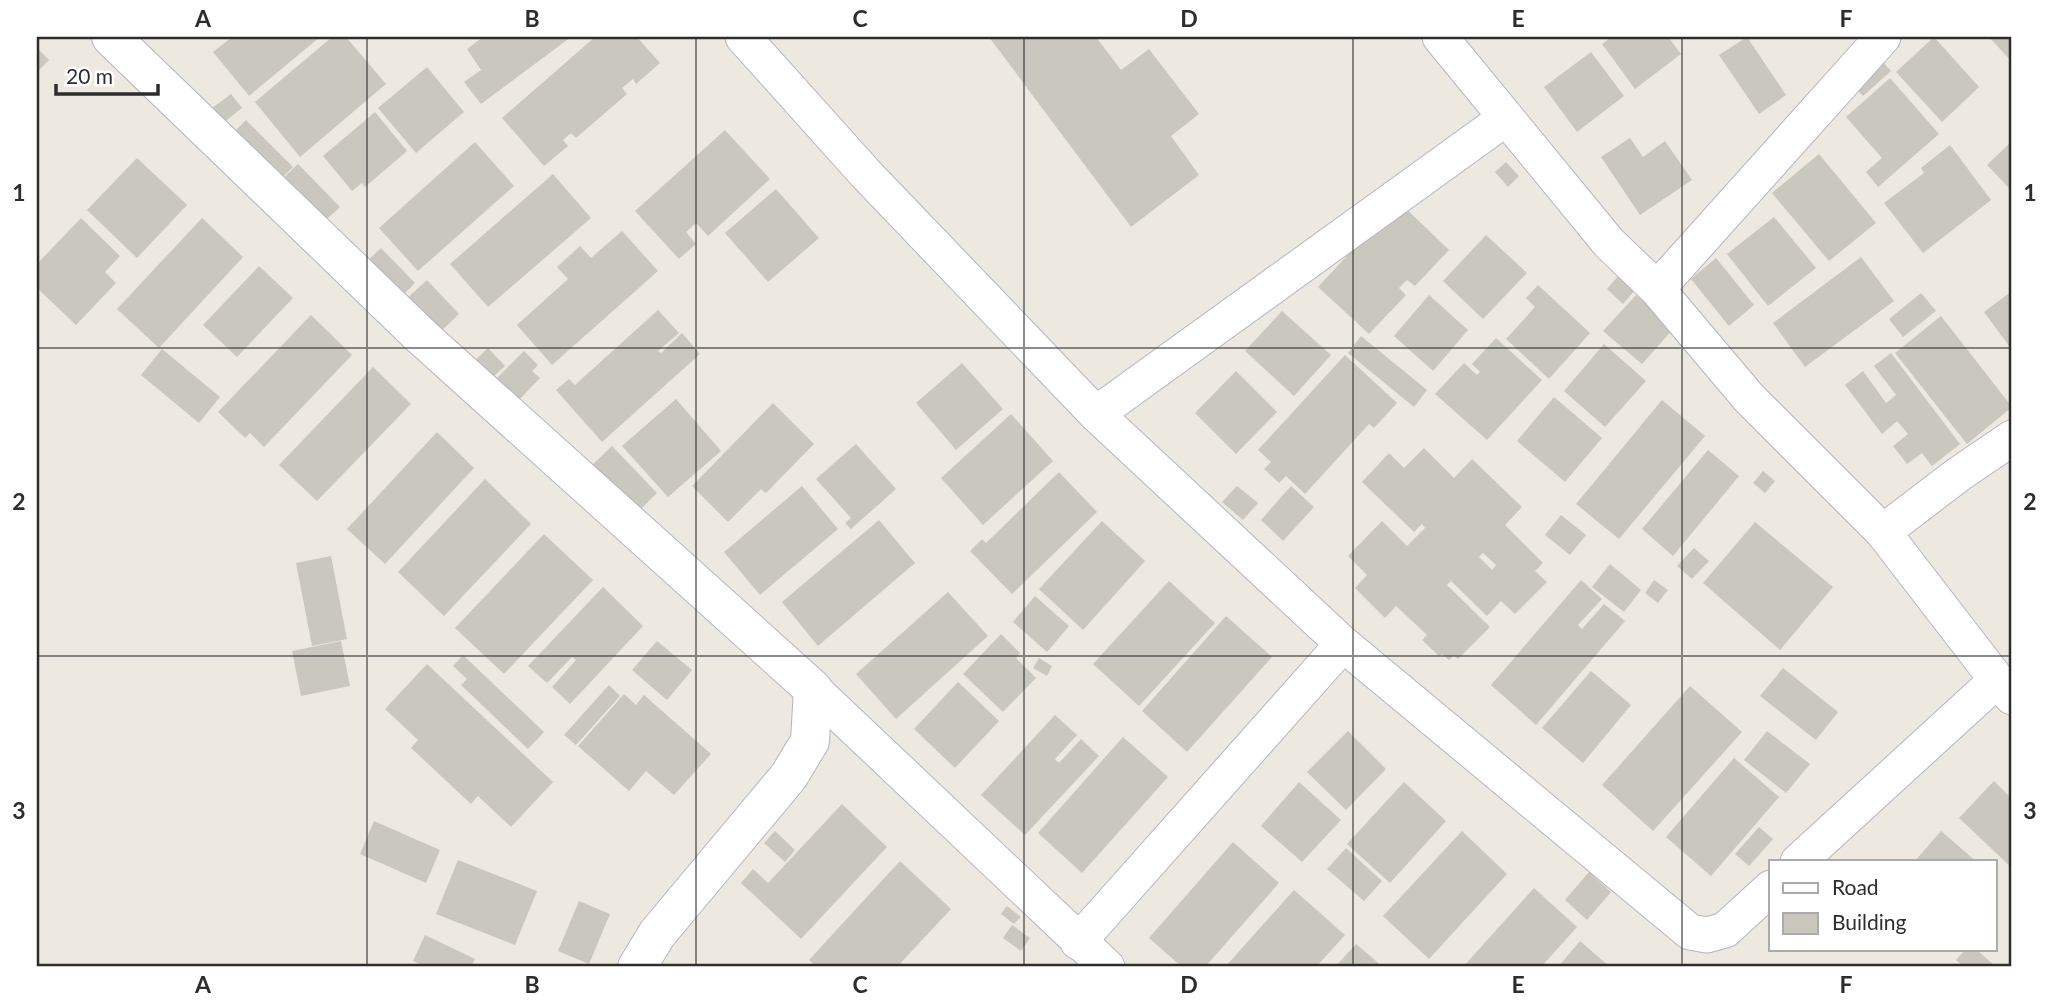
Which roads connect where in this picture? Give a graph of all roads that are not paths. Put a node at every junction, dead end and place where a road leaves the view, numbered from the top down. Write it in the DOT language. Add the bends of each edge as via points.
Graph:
graph roads {
  1 [pos="111,37"];
  2 [pos="743,37"];
  3 [pos="1440,37"];
  4 [pos="1883,37"];
  5 [pos="1506,118"];
  6 [pos="1657,289"];
  7 [pos="1096,414"];
  8 [pos="2012,438"];
  9 [pos="1884,532"];
  10 [pos="1343,644"];
  11 [pos="2004,688"];
  12 [pos="813,689"];
  13 [pos="1800,860"];
  14 [pos="1769,890"];
  15 [pos="1078,942"];
  16 [pos="637,967"];
  17 [pos="1107,967"];
  1 -- 12 [label="street" via="422,337"];
  2 -- 7 [label="street" via="866,174"];
  3 -- 5 [label="street"];
  4 -- 6 [label="street"];
  5 -- 6 [label="street" via="1609,243"];
  5 -- 7 [label="street"];
  6 -- 9 [label="street" via="1749,398"];
  7 -- 10 [label="street"];
  8 -- 9 [label="street"];
  9 -- 11 [label="street"];
  10 -- 14 [label="street" via="1690,932 1707,935 1725,930"];
  10 -- 15 [label="street"];
  11 -- 13 [label="street"];
  12 -- 15 [label="street"];
  12 -- 16 [label="street" via="810,741 789,776 657,934"];
  15 -- 17 [label="street"];
}
